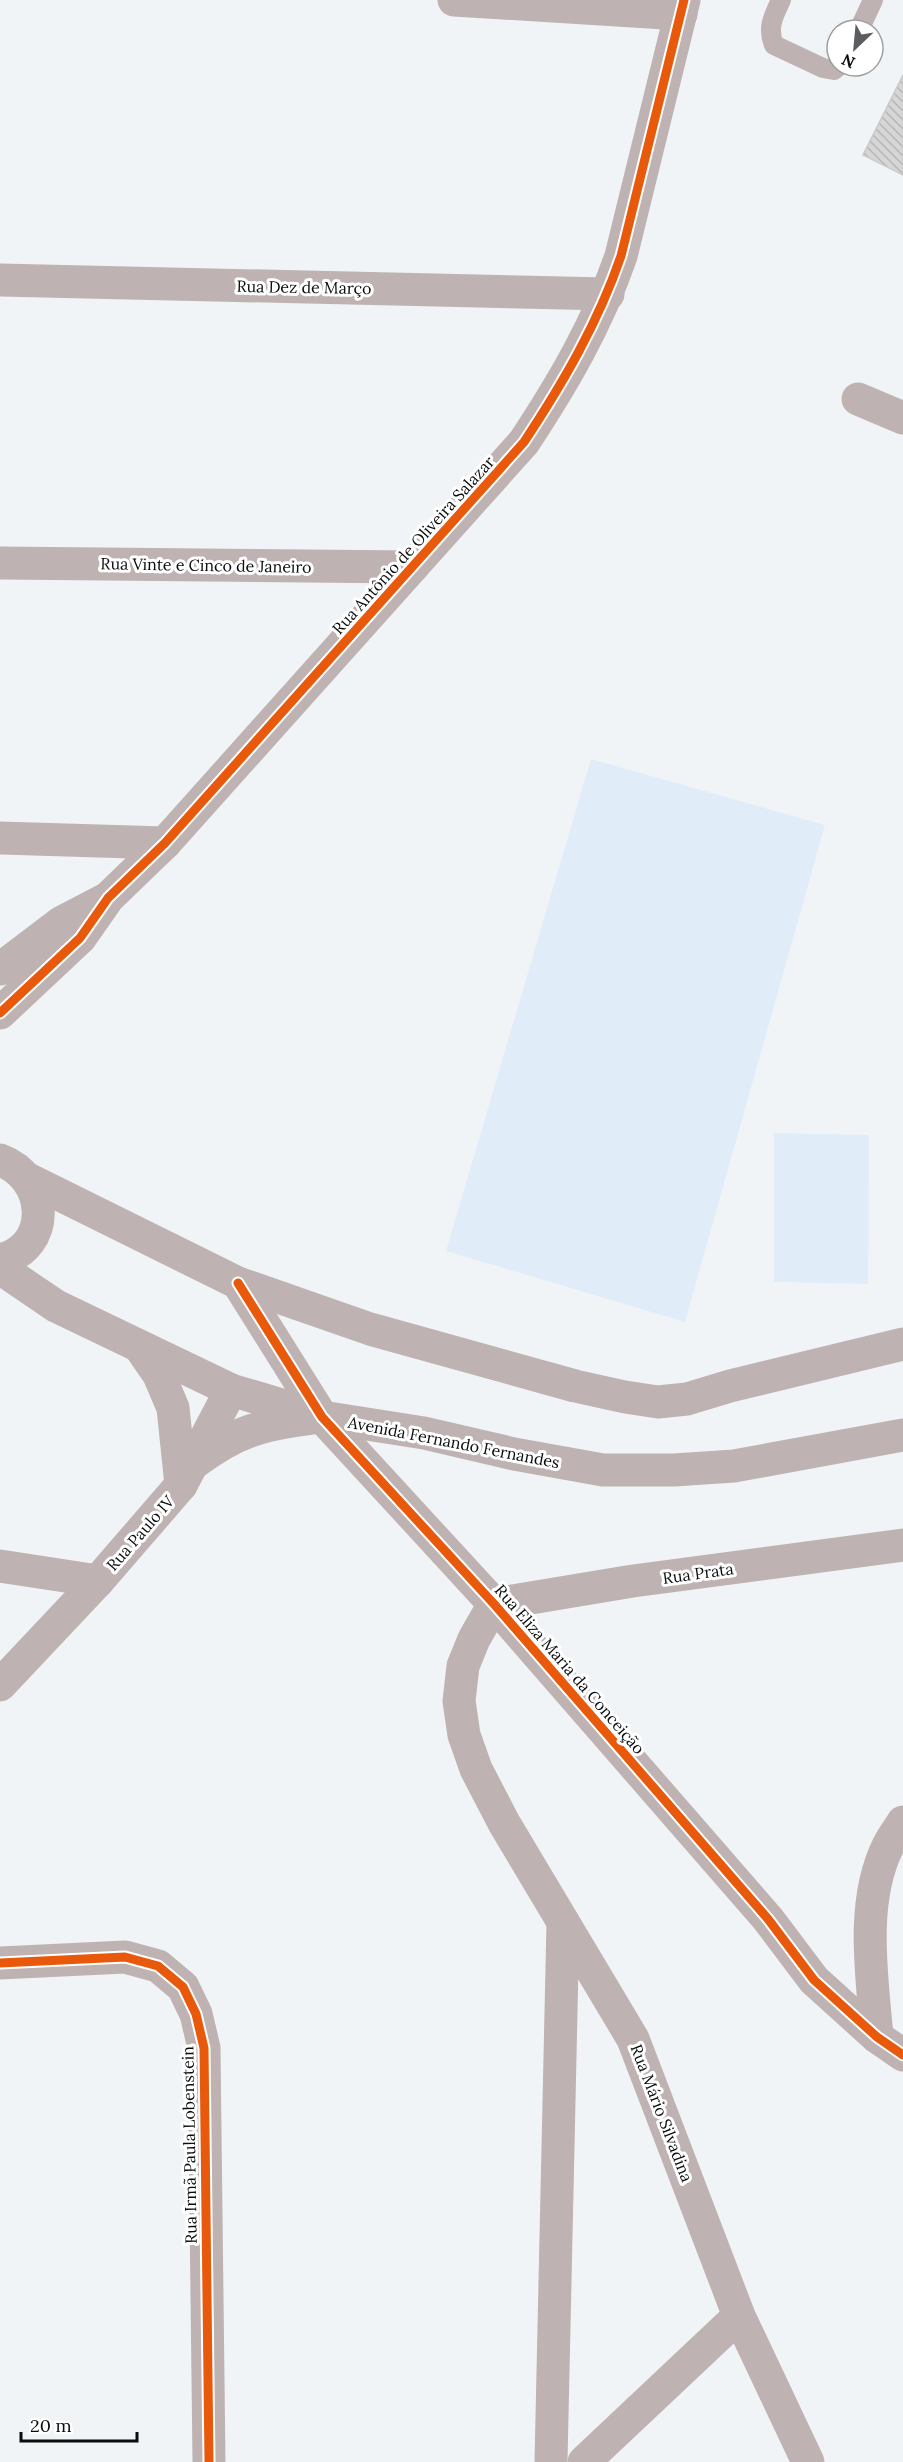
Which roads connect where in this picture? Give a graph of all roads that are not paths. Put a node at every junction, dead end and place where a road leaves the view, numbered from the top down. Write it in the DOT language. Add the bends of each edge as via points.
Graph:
graph roads {
  1 [pos="454,0"];
  2 [pos="781,0"];
  3 [pos="873,0"];
  4 [pos="682,7"];
  5 [pos="865,18"];
  6 [pos="825,68"];
  7 [pos="0,280"];
  8 [pos="608,294"];
  9 [pos="858,399"];
  10 [pos="903,418"];
  11 [pos="0,563"];
  12 [pos="412,567"];
  13 [pos="0,838"];
  14 [pos="165,843"];
  15 [pos="108,898"];
  16 [pos="0,969"];
  17 [pos="0,1013"];
  18 [pos="0,1160"];
  19 [pos="30,1180"];
  20 [pos="0,1260"];
  21 [pos="0,1268"];
  22 [pos="238,1282"];
  23 [pos="903,1344"];
  24 [pos="139,1346"];
  25 [pos="231,1390"];
  26 [pos="322,1417"];
  27 [pos="903,1435"];
  28 [pos="187,1474"];
  29 [pos="903,1545"];
  30 [pos="0,1566"];
  31 [pos="98,1581"];
  32 [pos="494,1604"];
  33 [pos="0,1685"];
  34 [pos="903,1822"];
  35 [pos="563,1922"];
  36 [pos="0,1963"];
  37 [pos="890,2046"];
  38 [pos="739,2316"];
  39 [pos="209,2462"];
  40 [pos="550,2462"];
  41 [pos="584,2462"];
  42 [pos="808,2462"];
  1 -- 4 [label="street"];
  2 -- 6 [label="lane" via="770,24 774,45"];
  3 -- 5 [label="lane"];
  4 -- 8 [label="street, Rua Antônio de Oliveira Salazar" via="621,256"];
  7 -- 8 [label="street, Rua Dez de Março"];
  8 -- 12 [label="street, Rua Antônio de Oliveira Salazar" via="557,392 524,442"];
  9 -- 10 [label="street"];
  11 -- 12 [label="street, Rua Vinte e Cinco de Janeiro"];
  12 -- 14 [label="street, Rua Antônio de Oliveira Salazar"];
  13 -- 14 [label="street"];
  14 -- 15 [label="street, Rua Antônio de Oliveira Salazar"];
  15 -- 16 [label="street, Rua Antônio de Oliveira Salazar" via="62,922"];
  15 -- 17 [label="street, Rua Antônio de Oliveira Salazar" via="80,939"];
  18 -- 19 [label="street"];
  19 -- 20 [label="street" via="37,1194 37,1225 19,1250"];
  19 -- 22 [label="street"];
  21 -- 24 [label="street, Avenida Fernando Fernandes" via="56,1306"];
  22 -- 23 [label="street" via="370,1329 574,1386 658,1402 687,1399"];
  22 -- 26 [label="street, Rua Eliza Maria da Conceição"];
  24 -- 25 [label="street, Avenida Fernando Fernandes"];
  24 -- 28 [label="street, Rua Paulo IV" via="159,1375 173,1408"];
  25 -- 26 [label="street, Avenida Fernando Fernandes"];
  25 -- 28 [label="street, Rua Paulo IV"];
  26 -- 27 [label="street, Avenida Fernando Fernandes" via="424,1433 603,1470 734,1466"];
  26 -- 28 [label="street" via="268,1424 239,1434 219,1444"];
  26 -- 32 [label="street, Rua Eliza Maria da Conceição"];
  28 -- 31 [label="street, Rua Paulo IV"];
  29 -- 32 [label="street, Rua Prata"];
  30 -- 31 [label="street, Rua Paulo IV"];
  31 -- 33 [label="street, Rua Paulo IV"];
  32 -- 35 [label="street, Rua Mário Silvadina" via="463,1666 459,1701 464,1735 476,1769 504,1823"];
  32 -- 37 [label="street, Rua Eliza Maria da Conceição" via="768,1919 814,1980"];
  34 -- 37 [label="street" via="888,1846 876,1881 871,1959"];
  35 -- 38 [label="street, Rua Mário Silvadina" via="633,2039"];
  35 -- 40 [label="street"];
  36 -- 39 [label="street, Rua Irmã Paula Lobenstein" via="125,1957 158,1966 183,1987 196,2014 204,2048"];
  38 -- 41 [label="street"];
  38 -- 42 [label="street, Rua Mário Silvadina"];
}
